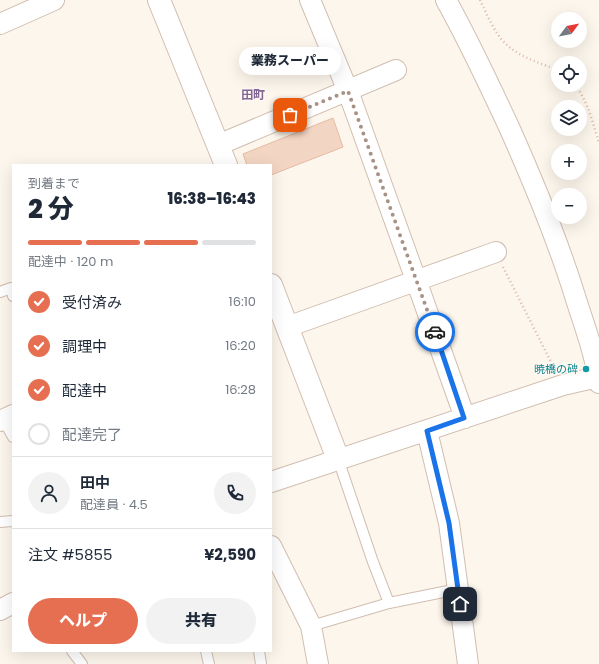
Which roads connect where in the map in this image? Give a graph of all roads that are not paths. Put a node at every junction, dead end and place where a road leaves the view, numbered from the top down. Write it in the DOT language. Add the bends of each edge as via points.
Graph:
graph roads {
  1 [pos="54,0"];
  2 [pos="159,0"];
  3 [pos="310,0"];
  4 [pos="446,0"];
  5 [pos="30,5"];
  6 [pos="0,24"];
  7 [pos="396,70"];
  8 [pos="348,91"];
  9 [pos="218,145"];
  10 [pos="226,164"];
  11 [pos="496,252"];
  12 [pos="416,280"];
  13 [pos="272,290"];
  14 [pos="0,292"];
  15 [pos="12,292"];
  16 [pos="275,307"];
  17 [pos="287,327"];
  18 [pos="599,379"];
  19 [pos="5,418"];
  20 [pos="464,418"];
  21 [pos="427,431"];
  22 [pos="12,434"];
  23 [pos="338,459"];
  24 [pos="272,482"];
  25 [pos="12,521"];
  26 [pos="0,522"];
  27 [pos="272,548"];
  28 [pos="458,589"];
  29 [pos="389,603"];
  30 [pos="12,604"];
  31 [pos="0,610"];
  32 [pos="311,626"];
  33 [pos="73,652"];
  34 [pos="206,652"];
  35 [pos="259,652"];
  36 [pos="82,664"];
  37 [pos="209,664"];
  38 [pos="261,664"];
  39 [pos="318,664"];
  40 [pos="468,664"];
  1 -- 5 [label="street"];
  2 -- 9 [label="street"];
  3 -- 8 [label="street"];
  4 -- 18 [label="street" via="487,80 530,174 576,300"];
  5 -- 6 [label="street"];
  7 -- 8 [label="street"];
  8 -- 9 [label="street"];
  8 -- 12 [label="street"];
  9 -- 10 [label="street"];
  11 -- 12 [label="street"];
  12 -- 17 [label="street"];
  12 -- 20 [label="street"];
  13 -- 16 [label="street"];
  14 -- 15 [label="lane" via="11,288"];
  16 -- 17 [label="street"];
  17 -- 23 [label="street"];
  18 -- 20 [label="street" via="563,385"];
  19 -- 22 [label="lane"];
  20 -- 21 [label="street"];
  21 -- 23 [label="street"];
  21 -- 28 [label="street" via="449,523"];
  23 -- 24 [label="street"];
  23 -- 29 [label="lane"];
  25 -- 26 [label="lane"];
  27 -- 32 [label="street"];
  28 -- 29 [label="lane"];
  28 -- 40 [label="street"];
  29 -- 32 [label="lane"];
  30 -- 31 [label="street"];
  32 -- 39 [label="street"];
  33 -- 36 [label="lane"];
  34 -- 37 [label="lane"];
  35 -- 38 [label="lane"];
}
